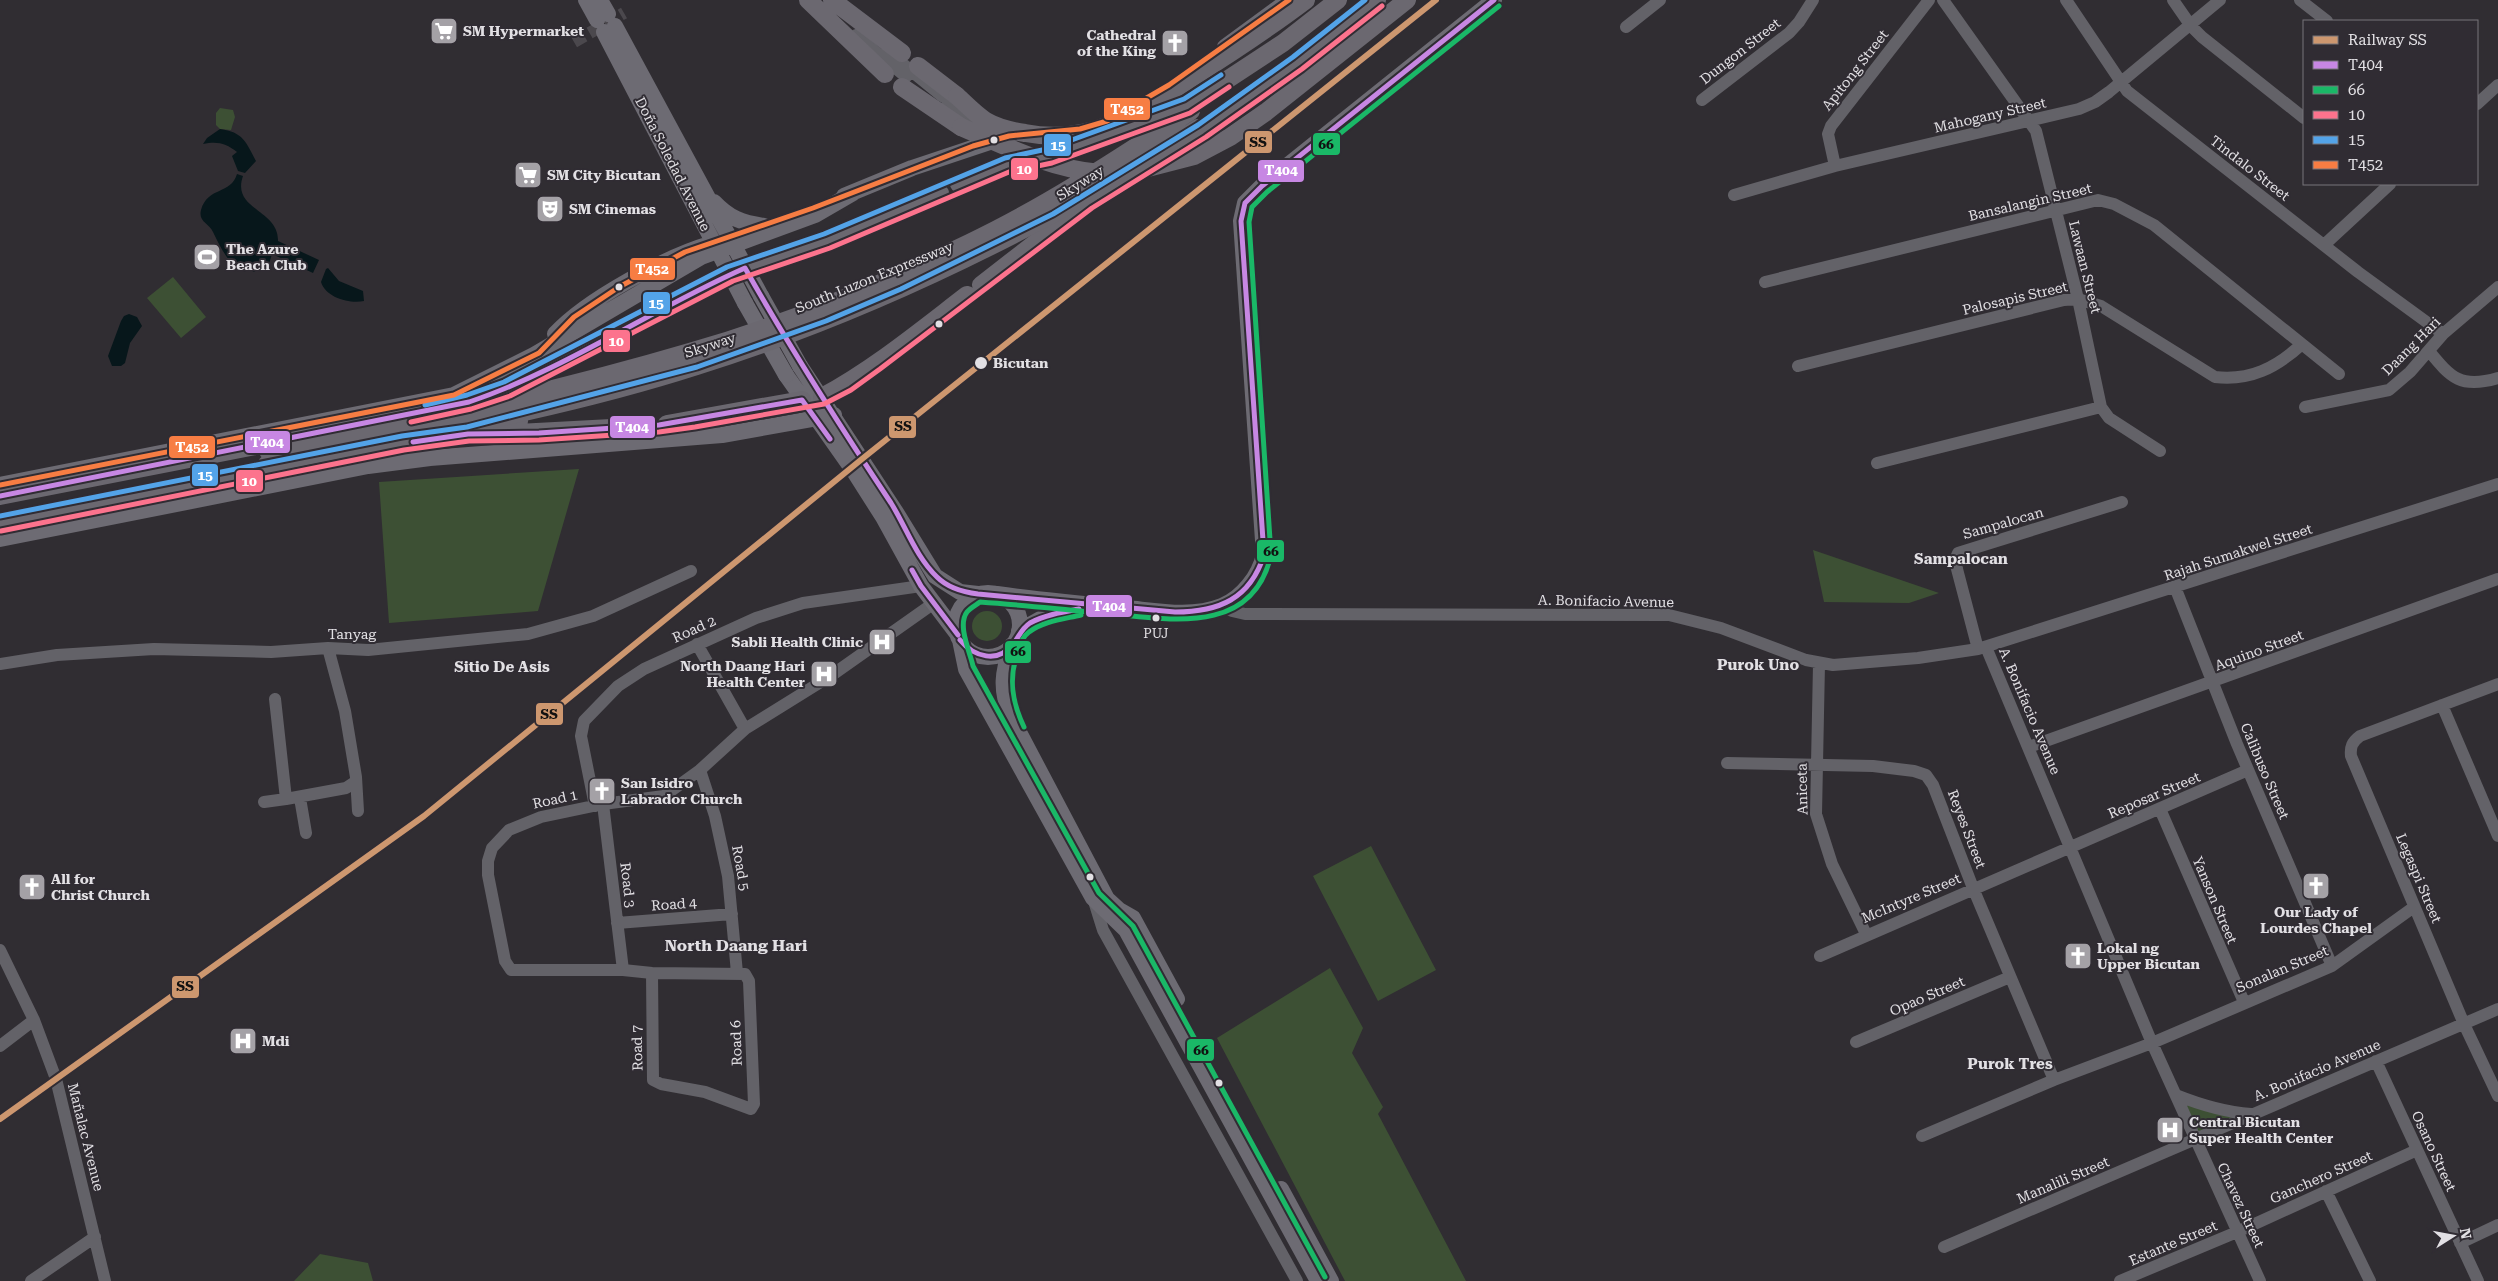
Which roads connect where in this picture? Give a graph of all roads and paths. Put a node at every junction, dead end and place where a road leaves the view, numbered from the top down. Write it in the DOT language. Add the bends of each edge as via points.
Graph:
graph roads {
  1 [pos="586,0"];
  2 [pos="808,0"];
  3 [pos="817,0"];
  4 [pos="823,0"];
  5 [pos="832,0"];
  6 [pos="1289,0"];
  7 [pos="1306,0"];
  8 [pos="1338,0"];
  9 [pos="1346,0"];
  10 [pos="1369,0"];
  11 [pos="1377,0"];
  12 [pos="1407,0"];
  13 [pos="1494,0"];
  14 [pos="1660,0"];
  15 [pos="1929,0"];
  16 [pos="1943,0"];
  17 [pos="2066,0"];
  18 [pos="2173,0"];
  19 [pos="2220,0"];
  20 [pos="2300,0"];
  21 [pos="1811,1"];
  22 [pos="605,18"];
  23 [pos="2326,20"];
  24 [pos="2191,26"];
  25 [pos="1626,27"];
  26 [pos="902,53"];
  27 [pos="918,66"];
  28 [pos="885,74"];
  29 [pos="2121,81"];
  30 [pos="2498,85"];
  31 [pos="902,87"];
  32 [pos="1702,100"];
  33 [pos="2478,103"];
  34 [pos="1187,106"];
  35 [pos="2303,117"];
  36 [pos="2030,121"];
  37 [pos="1004,138"];
  38 [pos="1835,166"];
  39 [pos="959,184"];
  40 [pos="2387,185"];
  41 [pos="704,192"];
  42 [pos="853,193"];
  43 [pos="940,193"];
  44 [pos="1734,195"];
  45 [pos="1088,202"];
  46 [pos="2056,210"];
  47 [pos="764,226"];
  48 [pos="731,242"];
  49 [pos="2324,245"];
  50 [pos="714,247"];
  51 [pos="738,271"];
  52 [pos="1765,282"];
  53 [pos="981,285"];
  54 [pos="2498,287"];
  55 [pos="967,295"];
  56 [pos="2078,299"];
  57 [pos="2443,334"];
  58 [pos="600,339"];
  59 [pos="2302,344"];
  60 [pos="583,348"];
  61 [pos="2429,351"];
  62 [pos="1798,366"];
  63 [pos="2339,374"];
  64 [pos="2498,378"];
  65 [pos="822,397"];
  66 [pos="802,400"];
  67 [pos="469,402"];
  68 [pos="2101,406"];
  69 [pos="2305,407"];
  70 [pos="834,415"];
  71 [pos="816,420"];
  72 [pos="468,434"];
  73 [pos="2160,451"];
  74 [pos="1877,463"];
  75 [pos="2498,484"];
  76 [pos="0,485"];
  77 [pos="0,496"];
  78 [pos="2122,502"];
  79 [pos="0,505"];
  80 [pos="0,517"];
  81 [pos="0,524"];
  82 [pos="0,539"];
  83 [pos="691,571"];
  84 [pos="2497,584"];
  85 [pos="921,586"];
  86 [pos="2175,587"];
  87 [pos="978,594"];
  88 [pos="997,594"];
  89 [pos="934,603"];
  90 [pos="1094,605"];
  91 [pos="1222,606"];
  92 [pos="959,637"];
  93 [pos="1016,638"];
  94 [pos="697,644"];
  95 [pos="328,648"];
  96 [pos="1982,648"];
  97 [pos="0,664"];
  98 [pos="1819,664"];
  99 [pos="2213,683"];
  100 [pos="2498,684"];
  101 [pos="276,699"];
  102 [pos="2442,705"];
  103 [pos="745,729"];
  104 [pos="2029,747"];
  105 [pos="1727,763"];
  106 [pos="1816,765"];
  107 [pos="700,770"];
  108 [pos="2248,770"];
  109 [pos="355,782"];
  110 [pos="286,798"];
  111 [pos="300,798"];
  112 [pos="264,802"];
  113 [pos="599,805"];
  114 [pos="2160,809"];
  115 [pos="358,811"];
  116 [pos="306,833"];
  117 [pos="2498,836"];
  118 [pos="2070,846"];
  119 [pos="1973,888"];
  120 [pos="1093,898"];
  121 [pos="2414,907"];
  122 [pos="732,914"];
  123 [pos="617,923"];
  124 [pos="1866,934"];
  125 [pos="0,950"];
  126 [pos="1820,956"];
  127 [pos="2332,966"];
  128 [pos="623,970"];
  129 [pos="652,973"];
  130 [pos="742,974"];
  131 [pos="2010,977"];
  132 [pos="2244,1002"];
  133 [pos="2498,1009"];
  134 [pos="34,1020"];
  135 [pos="2464,1024"];
  136 [pos="1856,1042"];
  137 [pos="2152,1042"];
  138 [pos="0,1046"];
  139 [pos="2376,1061"];
  140 [pos="2054,1080"];
  141 [pos="2176,1095"];
  142 [pos="2498,1096"];
  143 [pos="751,1109"];
  144 [pos="2253,1114"];
  145 [pos="1922,1136"];
  146 [pos="2195,1140"];
  147 [pos="2417,1150"];
  148 [pos="2326,1191"];
  149 [pos="2498,1225"];
  150 [pos="2237,1232"];
  151 [pos="94,1237"];
  152 [pos="2460,1242"];
  153 [pos="1944,1247"];
  154 [pos="2148,1276"];
  155 [pos="31,1281"];
  156 [pos="105,1281"];
  157 [pos="1297,1281"];
  158 [pos="1318,1281"];
  159 [pos="1331,1281"];
  160 [pos="2120,1281"];
  161 [pos="2260,1281"];
  162 [pos="2370,1281"];
  163 [pos="2478,1281"];
  1 -- 22 [label="main road, Doña Soledad Avenue"];
  2 -- 28 [label="highway"];
  3 -- 37 [label="street" via="893,67 939,101"];
  4 -- 37 [label="street" via="942,96"];
  5 -- 26 [label="highway"];
  6 -- 37 [label="main road" via="1210,58 1120,115 1080,129"];
  7 -- 27 [label="highway, bridge" via="1227,56 1142,109 1102,130 1082,134 1034,135 1006,130 986,121"];
  8 -- 34 [label="highway, South Luzon Expressway" via="1283,42"];
  9 -- 79 [label="highway, Skyway, bridge" via="1192,111 1048,203 970,243 819,307 693,352 533,395"];
  10 -- 80 [label="highway, Skyway, bridge" via="1295,59 1198,128 1094,192 977,254 824,321 697,366 535,410"];
  11 -- 45 [label="highway, South Luzon Expressway" via="1298,63 1202,131"];
  12 -- 31 [label="highway, bridge" via="1230,137 1194,156 1134,172 1084,172 1020,153 961,127"];
  13 -- 91 [label="main road" via="1245,203 1241,220 1264,554 1255,578"];
  14 -- 25 [label="street"];
  15 -- 38 [label="street, Apitong Street" via="1831,126 1828,134"];
  16 -- 36 [label="street, Lawaan Street"];
  17 -- 29 [label="street, Tindalo Street"];
  18 -- 24 [label="street"];
  19 -- 24 [label="street, Mahogany Street"];
  20 -- 23 [label="street"];
  21 -- 32 [label="street, Dungon Street" via="1789,32"];
  22 -- 41 [label="main road, Doña Soledad Avenue"];
  22 -- 50 [label="main road, Doña Soledad Avenue" via="644,106"];
  24 -- 29 [label="street, Mahogany Street"];
  24 -- 35 [label="street"];
  29 -- 36 [label="street, Mahogany Street" via="2095,102"];
  29 -- 49 [label="street, Tindalo Street" via="2127,91"];
  30 -- 33 [label="street"];
  34 -- 39 [label="highway" via="1049,156 1007,165"];
  34 -- 67 [label="highway, South Luzon Expressway" via="1046,197 968,238 817,303 690,345"];
  36 -- 38 [label="street, Mahogany Street"];
  36 -- 46 [label="street, Lawaan Street" via="2036,131"];
  37 -- 42 [label="main road" via="912,168"];
  38 -- 44 [label="street, Mahogany Street"];
  40 -- 49 [label="street"];
  41 -- 47 [label="main road" via="725,214 744,223"];
  41 -- 48 [label="main road, Doña Soledad Avenue"];
  42 -- 47 [label="main road"];
  42 -- 48 [label="main road" via="815,215"];
  43 -- 51 [label="highway" via="827,241"];
  45 -- 53 [label="highway"];
  45 -- 72 [label="highway, South Luzon Expressway" via="979,260 829,328 699,374"];
  46 -- 52 [label="street, Bansalangin Street"];
  46 -- 56 [label="street, Lawaan Street"];
  46 -- 59 [label="street, Bansalangin Street" via="2098,200 2114,204 2146,221 2177,242"];
  47 -- 48 [label="main road"];
  48 -- 50 [label="main road"];
  48 -- 51 [label="main road, Doña Soledad Avenue"];
  49 -- 57 [label="street, Tindalo Street"];
  50 -- 51 [label="main road, Doña Soledad Avenue"];
  50 -- 76 [label="main road" via="685,252 619,287 562,326 539,353 454,395"];
  51 -- 58 [label="highway"];
  51 -- 65 [label="main road, Doña Soledad Avenue, bridge" via="761,296 800,366"];
  51 -- 66 [label="main road, Doña Soledad Avenue, bridge" via="745,303"];
  54 -- 57 [label="street, Daang Hari"];
  55 -- 65 [label="highway" via="869,368"];
  56 -- 59 [label="street, Palosapis Street" via="2101,306 2215,378 2230,379 2269,369 2284,361"];
  56 -- 62 [label="street, Palosapis Street"];
  56 -- 68 [label="street, Lawaan Street"];
  57 -- 61 [label="street, Daang Hari"];
  59 -- 63 [label="street, Bansalangin Street"];
  60 -- 67 [label="highway" via="507,389"];
  61 -- 64 [label="street" via="2456,380 2466,383"];
  61 -- 69 [label="street, Daang Hari" via="2387,391"];
  65 -- 66 [label="main road"];
  65 -- 70 [label="main road, Doña Soledad Avenue"];
  66 -- 71 [label="main road, Doña Soledad Avenue"];
  66 -- 72 [label="highway" via="658,425"];
  67 -- 77 [label="highway, South Luzon Expressway"];
  68 -- 73 [label="street" via="2109,418"];
  68 -- 74 [label="street"];
  70 -- 71 [label="main road"];
  70 -- 87 [label="main road, Doña Soledad Avenue" via="935,576 960,592"];
  71 -- 82 [label="main road" via="722,435 430,458 368,466"];
  71 -- 85 [label="main road, Doña Soledad Avenue" via="883,517"];
  72 -- 81 [label="highway, South Luzon Expressway" via="403,443"];
  75 -- 86 [label="street, Rajah Sumakwel Street"];
  78 -- 96 [label="street, Sampalocan" via="1958,552 1955,560 1957,569"];
  83 -- 95 [label="street, Tanyag" via="593,616 528,634 368,650"];
  84 -- 99 [label="street, Aquino Street"];
  85 -- 89 [label="main road, Doña Soledad Avenue"];
  85 -- 94 [label="street, Road 2" via="803,603 756,618"];
  86 -- 96 [label="street, Rajah Sumakwel Street"];
  86 -- 99 [label="street, Calibuso Street"];
  87 -- 88 [label="main road"];
  87 -- 92 [label="main road" via="961,607 957,617"];
  88 -- 90 [label="main road"];
  88 -- 93 [label="main road" via="1014,607 1019,619"];
  89 -- 92 [label="main road, Doña Soledad Avenue"];
  89 -- 103 [label="street, Road 1" via="832,675"];
  90 -- 91 [label="main road" via="1188,613"];
  90 -- 93 [label="main road" via="1054,614"];
  91 -- 98 [label="street, A. Bonifacio Avenue" via="1245,614 1669,615 1720,628"];
  92 -- 93 [label="main road" via="973,653 983,656 999,654"];
  92 -- 120 [label="main road" via="966,668"];
  93 -- 159 [label="main road" via="1004,669 1005,702 1011,718 1106,900 1137,923"];
  94 -- 103 [label="street"];
  94 -- 113 [label="street, Road 2" via="644,669 618,686 584,721 581,736"];
  95 -- 97 [label="street, Tanyag" via="271,652 154,649 57,655"];
  95 -- 109 [label="street" via="345,711"];
  96 -- 98 [label="street, A. Bonifacio Avenue" via="1880,663"];
  96 -- 104 [label="street, A. Bonifacio Avenue"];
  98 -- 106 [label="street, Aniceta"];
  99 -- 104 [label="street, Aquino Street"];
  99 -- 108 [label="street, Calibuso Street"];
  100 -- 102 [label="street"];
  101 -- 110 [label="street"];
  102 -- 117 [label="street"];
  102 -- 121 [label="street, Legaspi Street" via="2360,736 2352,744 2351,756"];
  103 -- 107 [label="street, Road 1"];
  104 -- 118 [label="street, A. Bonifacio Avenue"];
  105 -- 106 [label="street, Reyes Street"];
  106 -- 119 [label="street, Reyes Street" via="1873,766 1926,775 1933,785"];
  106 -- 124 [label="street, Aniceta" via="1819,827 1832,864"];
  107 -- 113 [label="street, Road 1" via="664,796"];
  107 -- 122 [label="street, Road 5" via="723,848"];
  108 -- 114 [label="street, Reposar Street"];
  108 -- 127 [label="street, Calibuso Street"];
  109 -- 111 [label="street" via="346,788"];
  109 -- 115 [label="street"];
  110 -- 111 [label="street"];
  110 -- 112 [label="street"];
  111 -- 116 [label="street"];
  113 -- 123 [label="street, Road 3"];
  113 -- 128 [label="street, Road 1" via="532,819 509,830 492,848 488,875 505,961 511,970"];
  114 -- 118 [label="street, Reposar Street"];
  114 -- 132 [label="street, Yanson Street"];
  118 -- 119 [label="street, McIntyre Street"];
  118 -- 137 [label="street, A. Bonifacio Avenue"];
  119 -- 124 [label="street, McIntyre Street"];
  119 -- 131 [label="street, Reyes Street"];
  120 -- 157 [label="street" via="1103,930"];
  120 -- 158 [label="main road" via="1126,930"];
  121 -- 127 [label="street, Sonalan Street"];
  121 -- 135 [label="street, Legaspi Street"];
  122 -- 123 [label="street, Road 4"];
  122 -- 130 [label="street, Road 5"];
  123 -- 128 [label="street, Road 3"];
  124 -- 126 [label="street, McIntyre Street"];
  125 -- 134 [label="street, Mañalac Avenue"];
  127 -- 132 [label="street, Sonalan Street"];
  128 -- 129 [label="street, Road 1"];
  129 -- 130 [label="street, Road 1"];
  129 -- 143 [label="street, Road 7" via="653,1080 705,1092"];
  130 -- 143 [label="street, Road 6" via="749,982 754,1104"];
  131 -- 136 [label="street, Opao Street"];
  131 -- 140 [label="street, Reyes Street"];
  132 -- 137 [label="street, Sonalan Street"];
  133 -- 135 [label="street, A. Bonifacio Avenue"];
  134 -- 138 [label="street"];
  134 -- 151 [label="street, Mañalac Avenue" via="56,1079"];
  135 -- 139 [label="street, A. Bonifacio Avenue"];
  135 -- 142 [label="street, Legaspi Street"];
  137 -- 140 [label="street, Sonalan Street"];
  137 -- 141 [label="street, A. Bonifacio Avenue"];
  139 -- 144 [label="street, A. Bonifacio Avenue"];
  139 -- 147 [label="street, Osano Street"];
  140 -- 145 [label="street, Sonalan Street"];
  141 -- 144 [label="street" via="2226,1112"];
  141 -- 146 [label="street, A. Bonifacio Avenue"];
  144 -- 146 [label="street, A. Bonifacio Avenue"];
  146 -- 150 [label="street, Chavez Street"];
  146 -- 153 [label="street, Manalili Street"];
  147 -- 148 [label="street, Ganchero Street"];
  147 -- 152 [label="street, Osano Street"];
  148 -- 150 [label="street, Ganchero Street"];
  148 -- 162 [label="street"];
  149 -- 152 [label="street"];
  150 -- 154 [label="street, Estante Street"];
  150 -- 161 [label="street, Chavez Street"];
  151 -- 155 [label="street"];
  151 -- 156 [label="street, Mañalac Avenue"];
  152 -- 163 [label="street, Osano Street"];
  154 -- 160 [label="street, Estante Street"];
}
